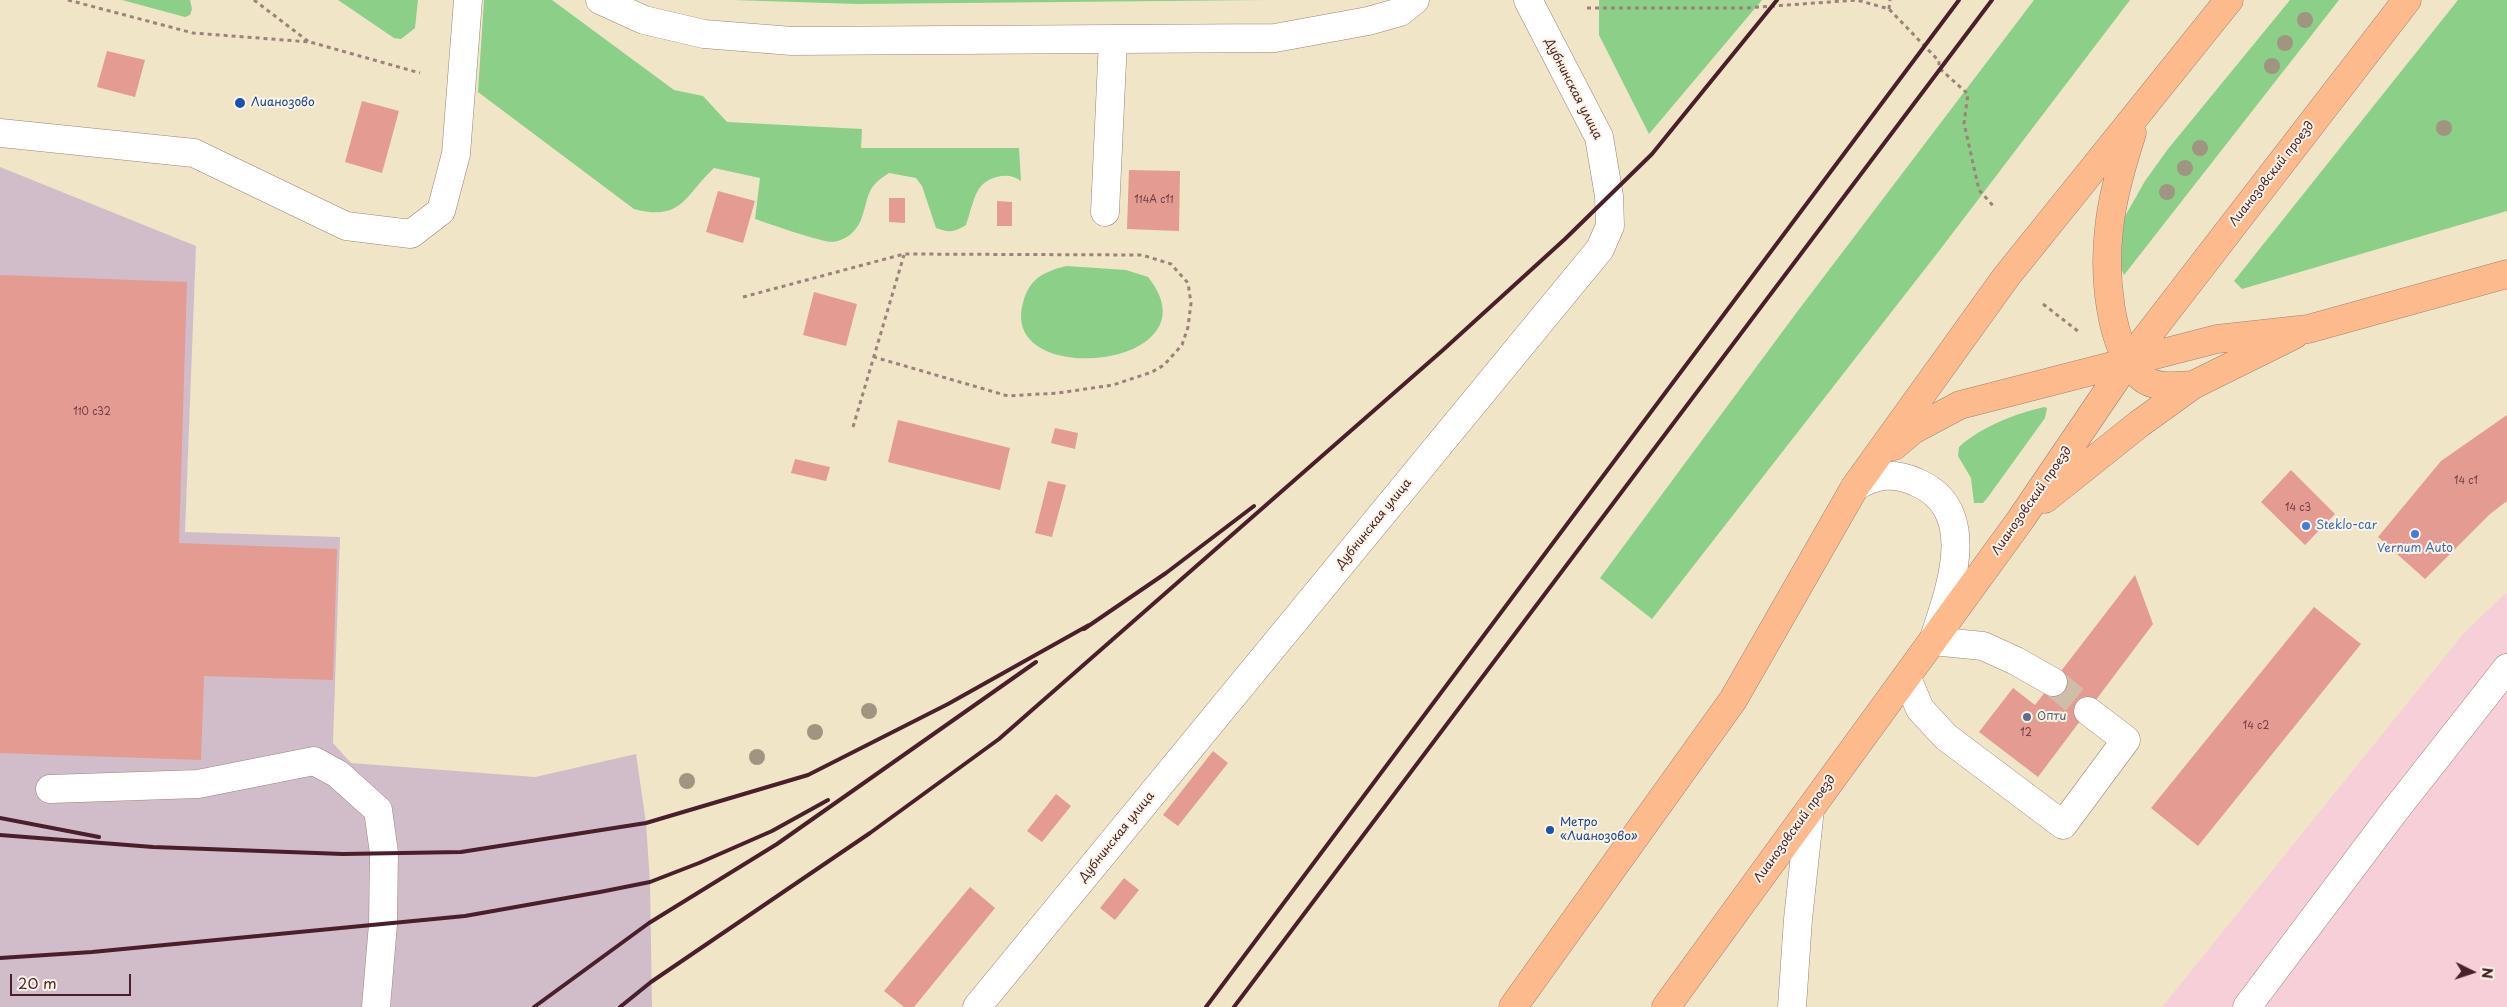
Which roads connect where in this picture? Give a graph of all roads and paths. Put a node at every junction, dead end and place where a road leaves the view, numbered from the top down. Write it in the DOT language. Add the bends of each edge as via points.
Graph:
graph roads {
  1 [pos="68,0"];
  2 [pos="254,0"];
  3 [pos="468,0"];
  4 [pos="600,0"];
  5 [pos="1415,0"];
  6 [pos="1528,0"];
  7 [pos="1890,0"];
  8 [pos="2229,0"];
  9 [pos="2406,0"];
  10 [pos="1587,8"];
  11 [pos="1889,9"];
  12 [pos="1113,40"];
  13 [pos="310,42"];
  14 [pos="420,73"];
  15 [pos="2137,118"];
  16 [pos="0,133"];
  17 [pos="1995,208"];
  18 [pos="1105,212"];
  19 [pos="904,254"];
  20 [pos="2507,274"];
  21 [pos="743,297"];
  22 [pos="2043,304"];
  23 [pos="2308,328"];
  24 [pos="2086,336"];
  25 [pos="874,357"];
  26 [pos="2129,360"];
  27 [pos="2192,385"];
  28 [pos="854,427"];
  29 [pos="1862,477"];
  30 [pos="2021,519"];
  31 [pos="1933,641"];
  32 [pos="2507,668"];
  33 [pos="1907,678"];
  34 [pos="2053,682"];
  35 [pos="2088,711"];
  36 [pos="50,789"];
  37 [pos="1810,809"];
  38 [pos="376,1007"];
  39 [pos="977,1007"];
  40 [pos="1513,1007"];
  41 [pos="1666,1007"];
  42 [pos="1792,1007"];
  43 [pos="2248,1007"];
  1 -- 13 [label="path" via="193,33"];
  2 -- 13 [label="path"];
  3 -- 16 [label="street" via="456,154 441,211 411,234 346,226 194,153"];
  4 -- 12 [label="street" via="644,20 731,37 792,41"];
  5 -- 12 [label="street" via="1400,12 1368,21 1275,38"];
  6 -- 39 [label="street, Дубнинская улица" via="1599,137 1609,196 1610,226 1600,249"];
  7 -- 11 [label="path"];
  8 -- 15 [label="main road"];
  9 -- 26 [label="main road, Лианозовский проезд"];
  10 -- 11 [label="path" via="1746,8 1857,0"];
  11 -- 17 [label="path" via="1939,61 1939,68 1968,94 1964,123 1979,190"];
  12 -- 18 [label="street"];
  13 -- 14 [label="path"];
  15 -- 26 [label="main road" via="2120,168 2109,229 2108,279 2115,328"];
  15 -- 29 [label="main road" via="2006,277"];
  19 -- 21 [label="path"];
  19 -- 25 [label="path"];
  19 -- 25 [label="path" via="1142,255 1172,264 1188,283 1191,303 1188,327 1182,345 1164,365 1152,372 1113,384 1058,393 1008,396"];
  20 -- 23 [label="main road"];
  22 -- 24 [label="path"];
  23 -- 26 [label="main road" via="2217,338"];
  23 -- 27 [label="main road"];
  25 -- 28 [label="path"];
  26 -- 27 [label="main road" via="2142,378 2167,387"];
  26 -- 29 [label="main road" via="1960,405 1913,430"];
  26 -- 30 [label="main road, Лианозовский проезд"];
  27 -- 30 [label="main road"];
  29 -- 31 [label="street" via="1900,475 1924,485 1946,505 1956,538 1954,578"];
  29 -- 40 [label="main road" via="1732,700"];
  30 -- 31 [label="main road, Лианозовский проезд"];
  31 -- 33 [label="main road, Лианозовский проезд"];
  31 -- 34 [label="street" via="1983,646"];
  32 -- 43 [label="street" via="2393,813"];
  33 -- 35 [label="street" via="1920,709 1946,737 2063,825 2126,740"];
  33 -- 37 [label="main road, Лианозовский проезд"];
  36 -- 38 [label="street" via="198,784 314,761 338,774 378,810 384,853 384,924"];
  37 -- 41 [label="main road, Лианозовский проезд"];
  37 -- 42 [label="street"];
}
